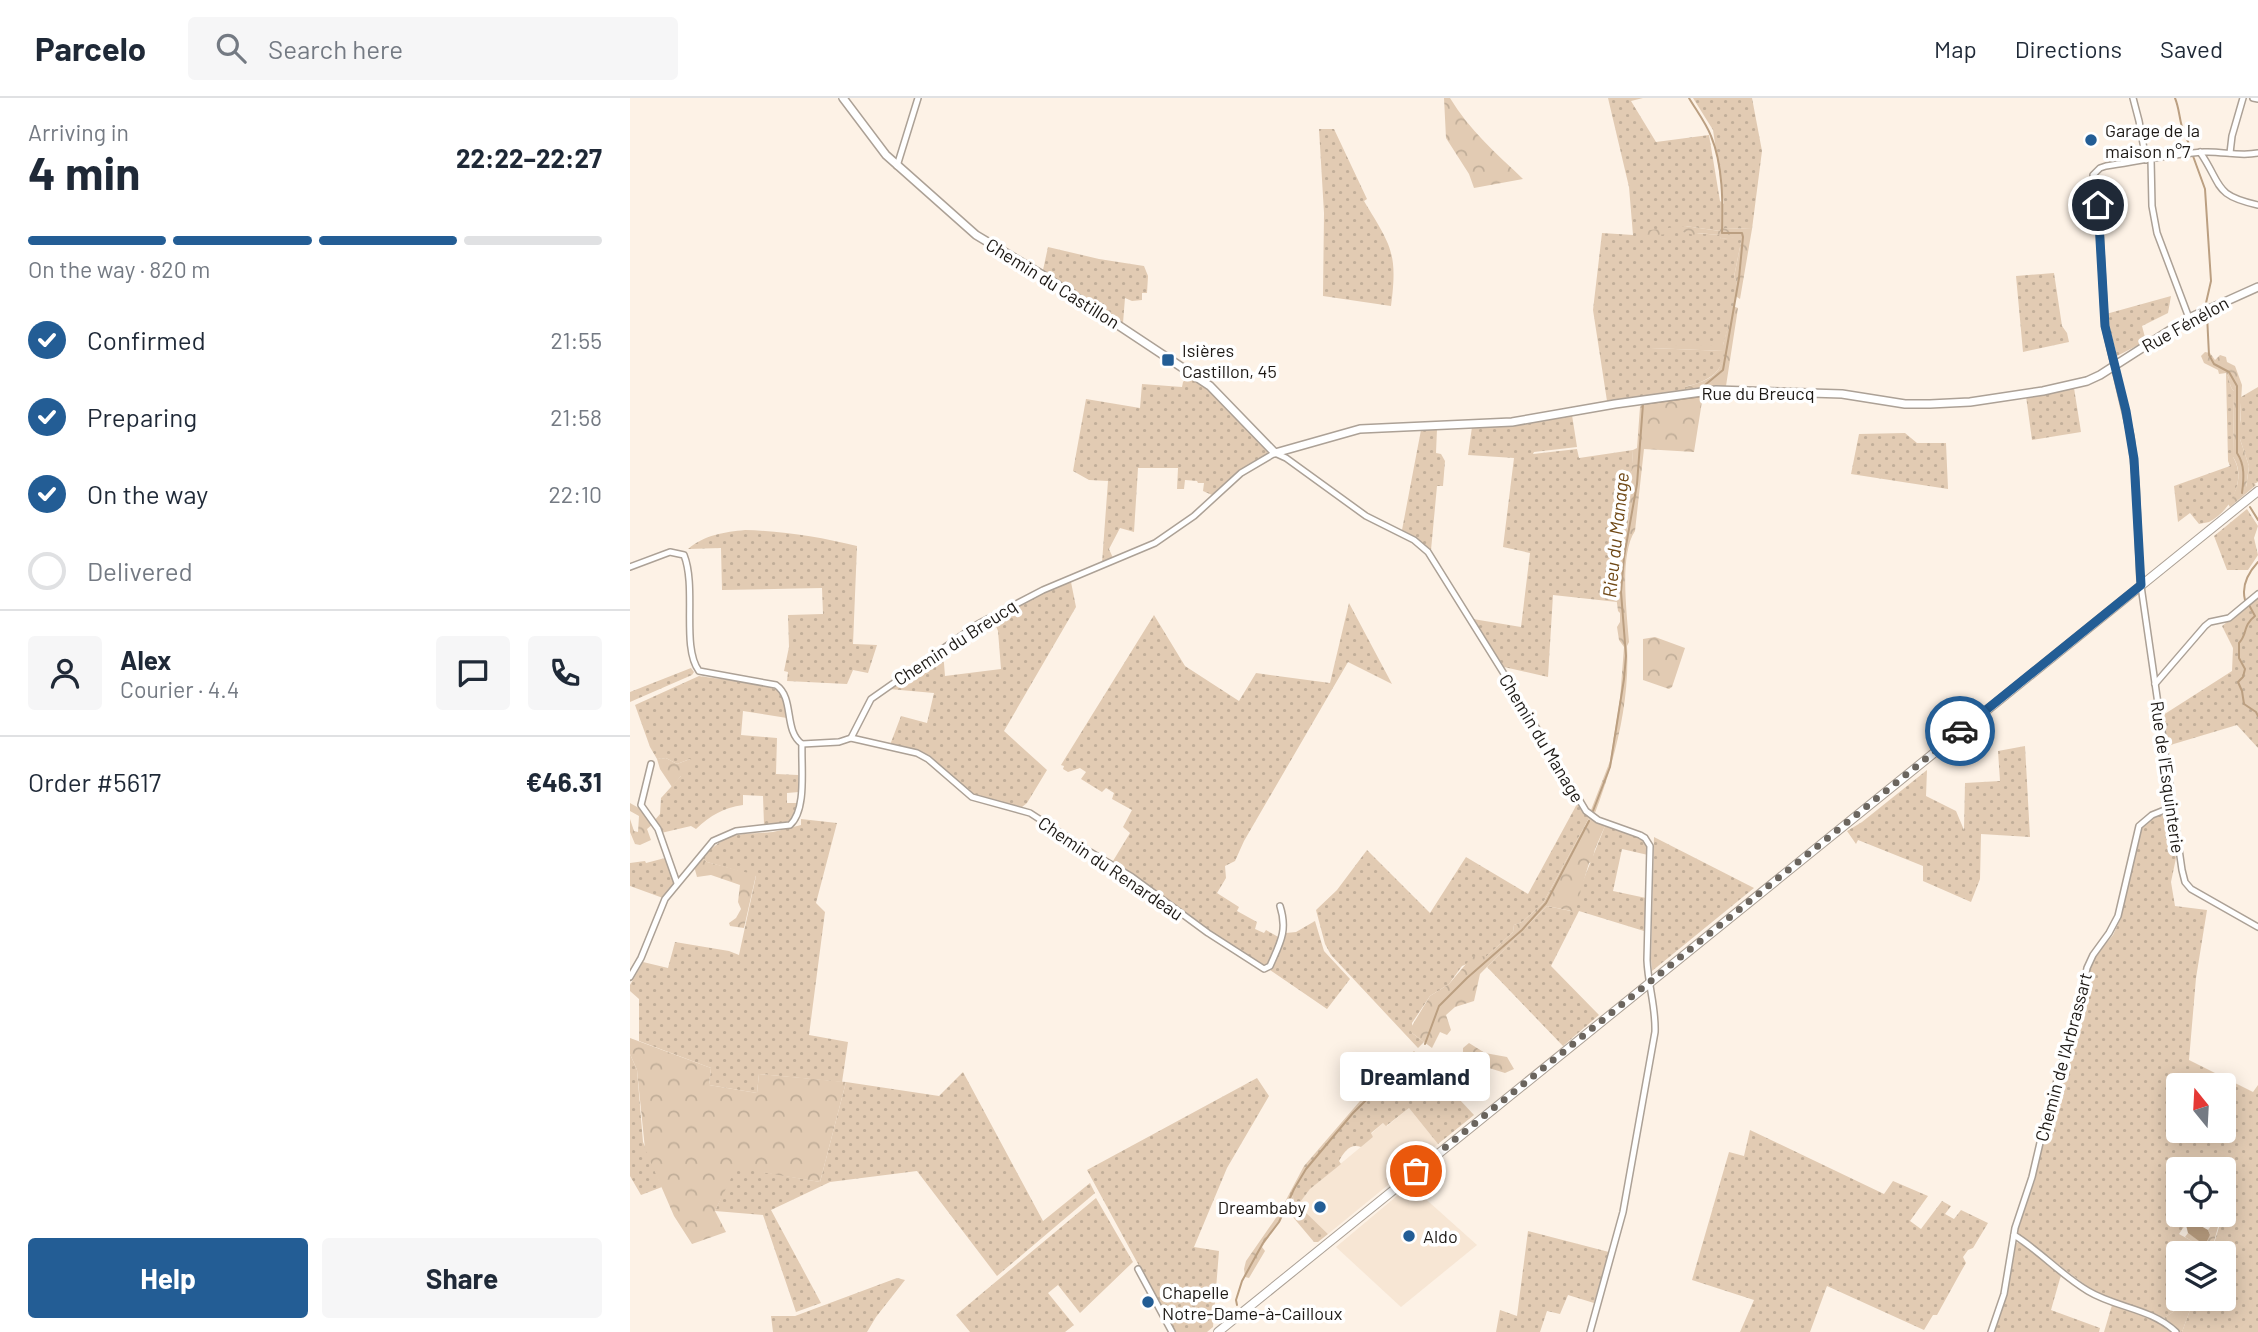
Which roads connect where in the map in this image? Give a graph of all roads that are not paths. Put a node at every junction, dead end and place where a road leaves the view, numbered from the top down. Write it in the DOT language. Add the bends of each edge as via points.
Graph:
graph roads {
  1 [pos="843,98"];
  2 [pos="918,98"];
  3 [pos="2133,98"];
  4 [pos="2243,98"];
  5 [pos="2200,152"];
  6 [pos="2230,153"];
  7 [pos="2258,153"];
  8 [pos="2148,160"];
  9 [pos="897,166"];
  10 [pos="2258,205"];
  11 [pos="2258,287"];
  12 [pos="2189,318"];
  13 [pos="2114,366"];
  14 [pos="1275,453"];
  15 [pos="2258,491"];
  16 [pos="1167,536"];
  17 [pos="630,567"];
  18 [pos="2141,585"];
  19 [pos="2258,594"];
  20 [pos="2154,685"];
  21 [pos="851,738"];
  22 [pos="802,744"];
  23 [pos="651,764"];
  24 [pos="2172,807"];
  25 [pos="677,883"];
  26 [pos="1280,906"];
  27 [pos="2258,927"];
  28 [pos="630,976"];
  29 [pos="1649,983"];
  30 [pos="2014,1235"];
  31 [pos="1138,1269"];
  32 [pos="1172,1332"];
  33 [pos="1218,1332"];
  34 [pos="1590,1332"];
  35 [pos="1991,1332"];
  36 [pos="2176,1332"];
  1 -- 9 [label="street, Chemin du Castillon"];
  2 -- 9 [label="street"];
  3 -- 8 [label="street"];
  4 -- 6 [label="street"];
  5 -- 6 [label="street"];
  5 -- 8 [label="street"];
  5 -- 10 [label="street" via="2224,192"];
  6 -- 7 [label="street"];
  8 -- 12 [label="street" via="2157,233"];
  8 -- 13 [label="street" via="2100,168 2094,175 2104,317"];
  9 -- 14 [label="street, Chemin du Castillon" via="988,243 1210,386"];
  11 -- 12 [label="street, Rue Fénélon"];
  12 -- 13 [label="street, Rue Fénélon"];
  13 -- 14 [label="street, Rue du Breucq" via="2073,385 1970,401 1905,404 1842,394 1716,390 1512,422 1360,429"];
  13 -- 18 [label="street" via="2134,459"];
  14 -- 16 [label="street, Rue du Breucq" via="1241,473"];
  14 -- 29 [label="street, Chemin du Manage" via="1428,552 1586,811 1648,842"];
  15 -- 18 [label="main road"];
  16 -- 21 [label="street, Chemin du Breucq" via="1018,601 978,624 871,699"];
  17 -- 22 [label="street" via="670,552 684,555 690,569 691,647 698,671 776,685 785,696 792,731"];
  18 -- 20 [label="street, Rue de l'Esquinterie"];
  18 -- 29 [label="main road"];
  19 -- 20 [label="street" via="2229,618 2205,626"];
  20 -- 24 [label="street, Rue de l'Esquinterie"];
  21 -- 22 [label="street"];
  21 -- 26 [label="street, Chemin du Renardeau" via="917,753 972,797 1030,813 1264,969 1270,966 1284,933"];
  22 -- 25 [label="street" via="796,819 781,827 724,834"];
  23 -- 25 [label="street" via="641,805 657,829"];
  24 -- 27 [label="street, Rue de l'Esquinterie" via="2185,882"];
  24 -- 30 [label="street, Chemin de l'Arbrassart" via="2143,821 2136,833 2118,916 2087,968"];
  25 -- 28 [label="street"];
  29 -- 33 [label="main road"];
  29 -- 34 [label="street, Chemin du Manage" via="1655,1016 1651,1052 1623,1212"];
  30 -- 35 [label="street, Chemin de l'Arbrassart" via="2004,1294"];
  30 -- 36 [label="street" via="2087,1291 2157,1317"];
  31 -- 32 [label="street"];
}
